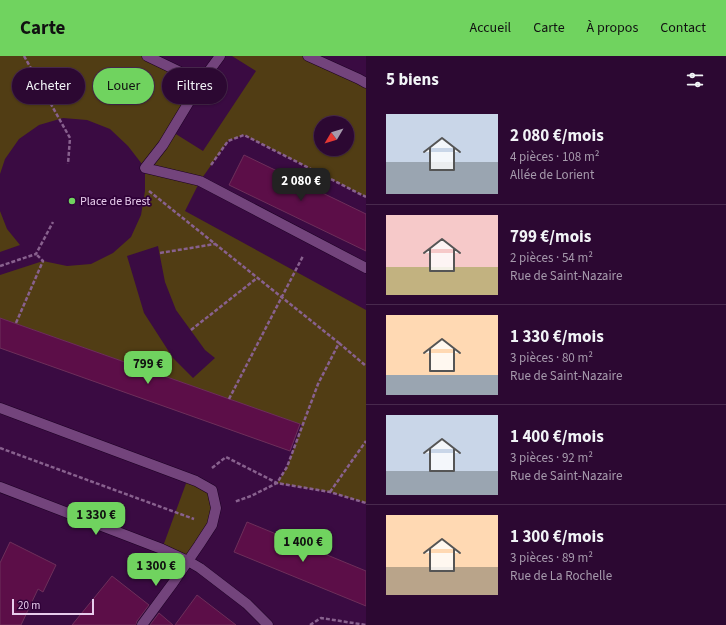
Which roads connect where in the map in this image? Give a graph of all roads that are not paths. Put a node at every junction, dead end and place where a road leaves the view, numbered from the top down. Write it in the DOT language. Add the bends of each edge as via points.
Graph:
graph roads {
  1 [pos="147,56"];
  2 [pos="220,56"];
  3 [pos="308,56"];
  4 [pos="171,68"];
  5 [pos="211,68"];
  6 [pos="366,83"];
  7 [pos="187,104"];
  8 [pos="366,268"];
  9 [pos="0,408"];
  10 [pos="0,487"];
  11 [pos="188,561"];
  12 [pos="142,625"];
  13 [pos="268,625"];
  1 -- 4 [label="street"];
  2 -- 5 [label="street"];
  3 -- 6 [label="street"];
  7 -- 8 [label="street" via="145,168 200,181"];
  9 -- 11 [label="street" via="196,481 212,490 216,508 212,525"];
  10 -- 11 [label="street"];
  11 -- 12 [label="street"];
  11 -- 13 [label="street" via="248,604"];
}
